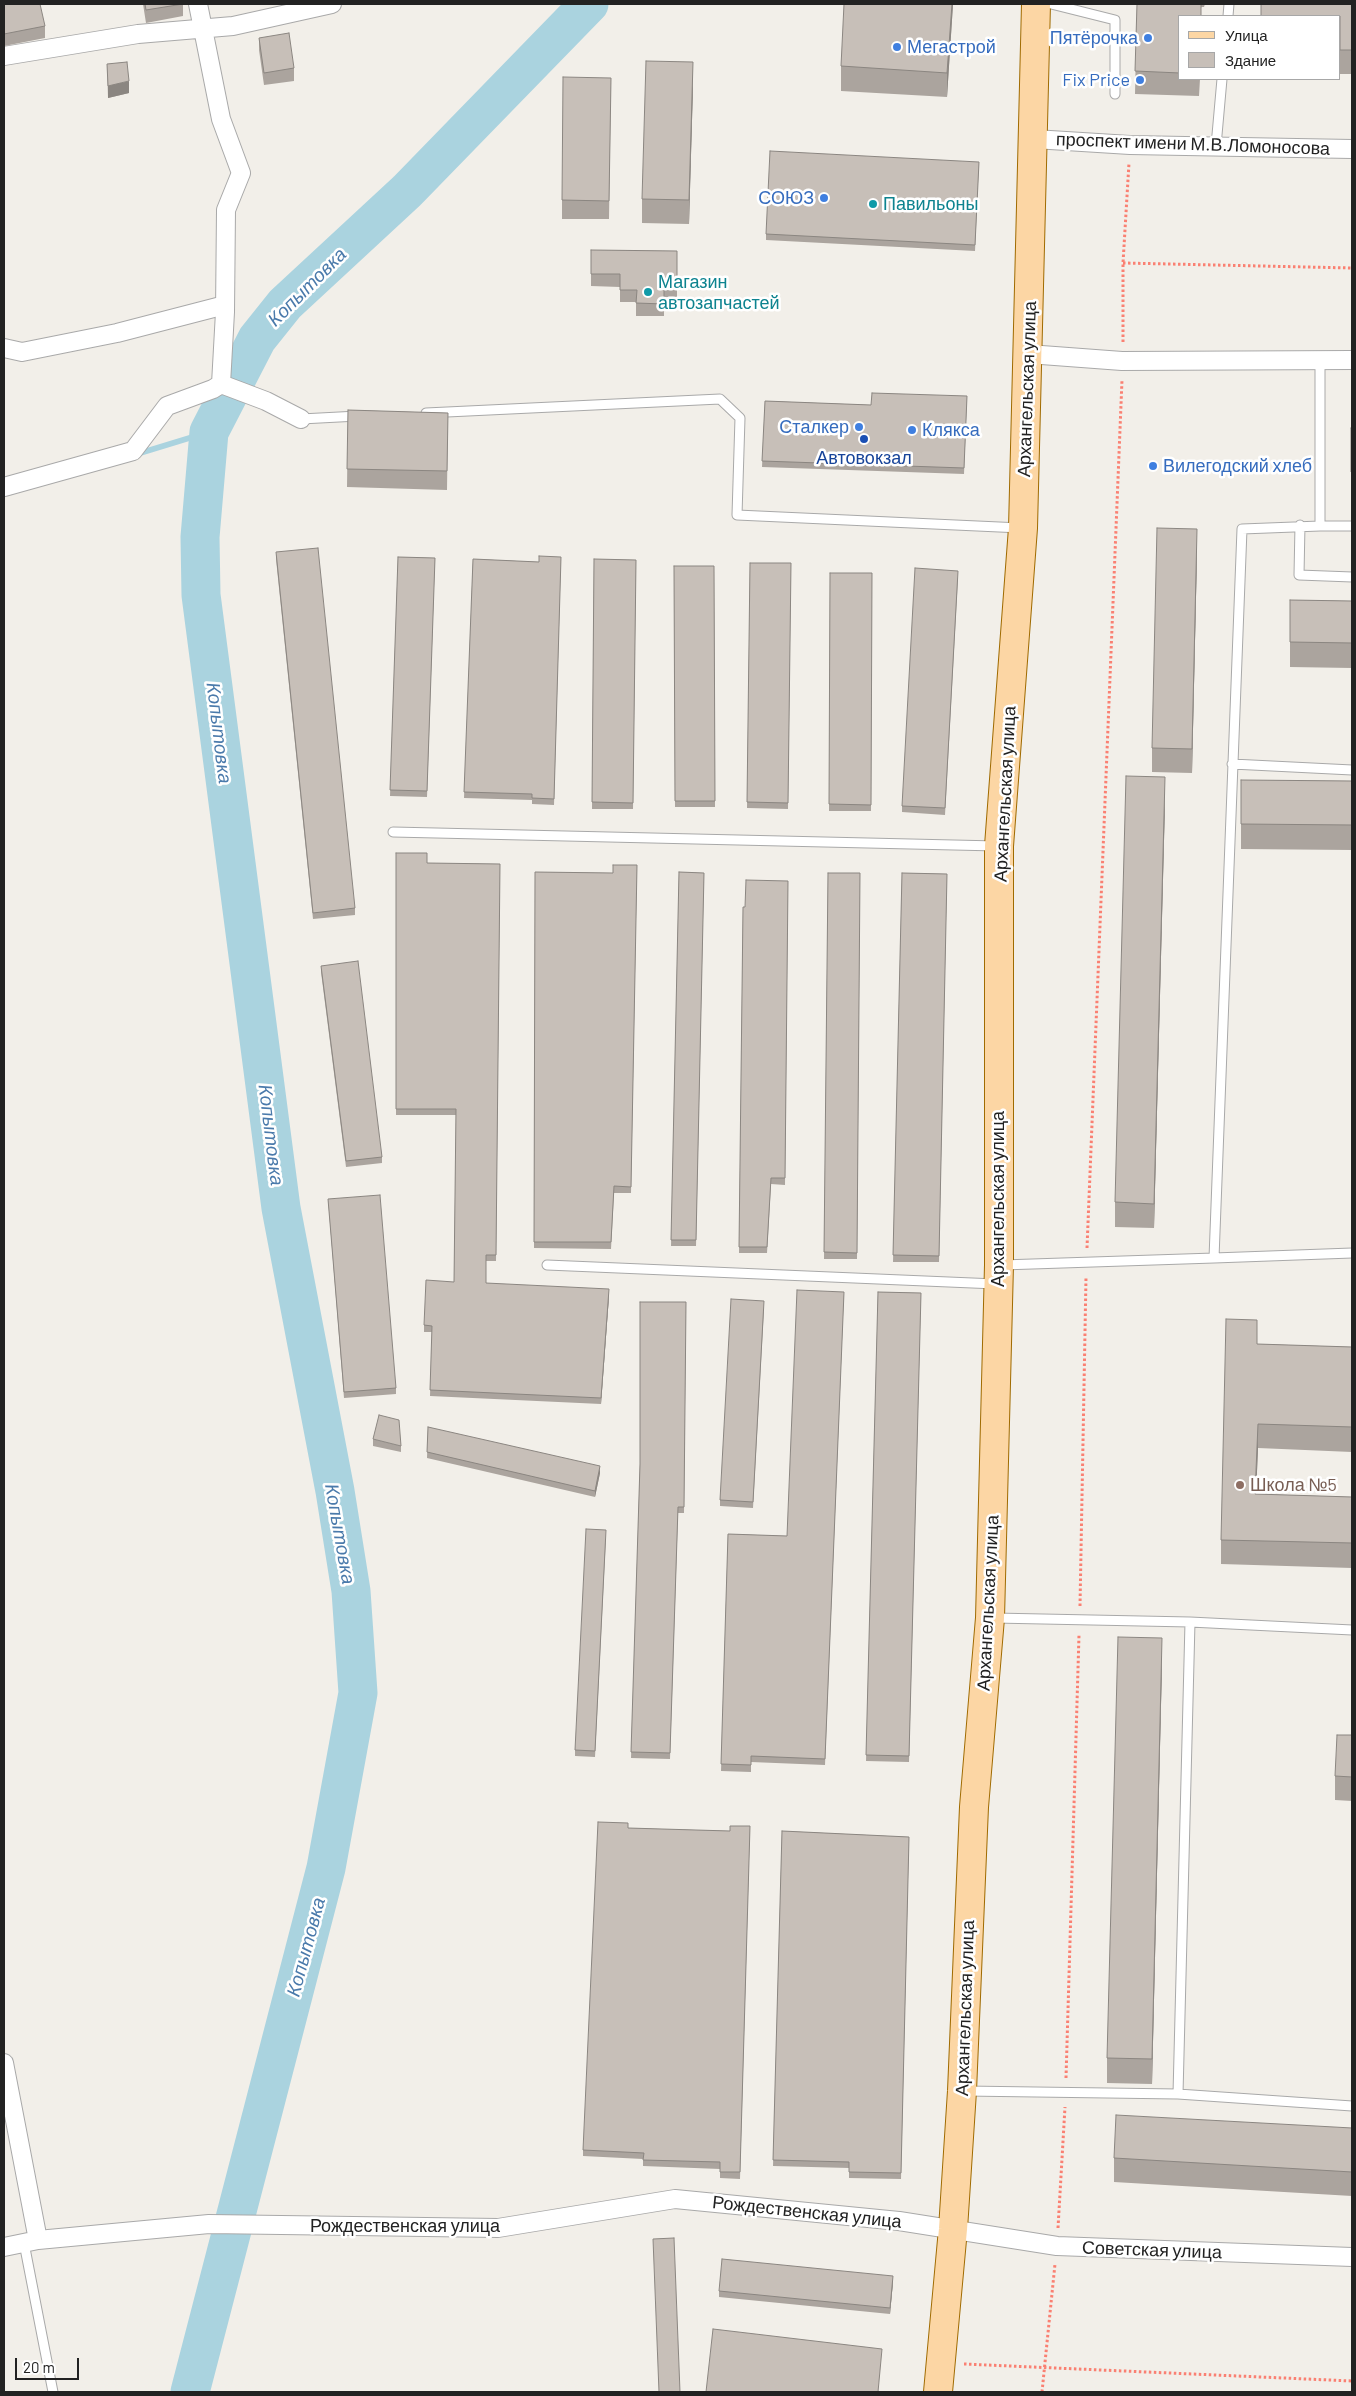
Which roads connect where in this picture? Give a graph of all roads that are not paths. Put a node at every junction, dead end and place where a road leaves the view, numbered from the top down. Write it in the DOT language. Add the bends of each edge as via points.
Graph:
graph roads {
  1 [pos="198,4"];
  2 [pos="332,4"];
  3 [pos="1036,4"];
  4 [pos="1051,4"];
  5 [pos="203,28"];
  6 [pos="4,56"];
  7 [pos="1222,80"];
  8 [pos="1115,94"];
  9 [pos="1034,139"];
  10 [pos="1216,146"];
  11 [pos="1352,149"];
  12 [pos="225,309"];
  13 [pos="4,348"];
  14 [pos="1028,354"];
  15 [pos="1320,359"];
  16 [pos="1352,360"];
  17 [pos="221,384"];
  18 [pos="421,413"];
  19 [pos="371,415"];
  20 [pos="301,419"];
  21 [pos="4,487"];
  22 [pos="1300,526"];
  23 [pos="1320,526"];
  24 [pos="1352,526"];
  25 [pos="1023,528"];
  26 [pos="1352,576"];
  27 [pos="1232,764"];
  28 [pos="1352,770"];
  29 [pos="393,832"];
  30 [pos="1000,846"];
  31 [pos="1352,1253"];
  32 [pos="1214,1258"];
  33 [pos="547,1265"];
  34 [pos="999,1275"];
  35 [pos="990,1618"];
  36 [pos="1190,1622"];
  37 [pos="1352,1630"];
  38 [pos="4,2063"];
  39 [pos="962,2091"];
  40 [pos="1178,2094"];
  41 [pos="1352,2106"];
  42 [pos="953,2230"];
  43 [pos="31,2241"];
  44 [pos="4,2247"];
  45 [pos="1352,2257"];
  46 [pos="54,2392"];
  47 [pos="938,2392"];
  1 -- 5 [label="street"];
  2 -- 5 [label="street" via="233,26"];
  3 -- 9 [label="main road, Архангельская улица"];
  4 -- 8 [label="lane" via="1115,20"];
  5 -- 6 [label="street" via="138,34"];
  5 -- 12 [label="street" via="221,119 241,173 226,210"];
  7 -- 10 [label="lane"];
  9 -- 10 [label="street, проспект имени М.В.Ломоносова"];
  9 -- 14 [label="main road, Архангельская улица"];
  10 -- 11 [label="street, проспект имени М.В.Ломоносова"];
  12 -- 13 [label="street" via="22,352"];
  12 -- 17 [label="street"];
  14 -- 15 [label="street" via="1122,361"];
  14 -- 25 [label="main road, Архангельская улица"];
  15 -- 16 [label="street"];
  15 -- 23 [label="lane"];
  17 -- 20 [label="street"];
  17 -- 21 [label="street" via="166,406 133,451"];
  18 -- 25 [label="lane" via="720,399 740,418 737,515"];
  19 -- 20 [label="lane"];
  22 -- 23 [label="lane"];
  22 -- 26 [label="lane" via="1299,575"];
  22 -- 27 [label="lane" via="1242,529"];
  23 -- 24 [label="lane"];
  25 -- 30 [label="main road, Архангельская улица"];
  27 -- 28 [label="lane"];
  27 -- 32 [label="lane"];
  29 -- 30 [label="lane"];
  30 -- 34 [label="main road, Архангельская улица"];
  31 -- 32 [label="lane"];
  32 -- 34 [label="lane" via="1087,1262"];
  33 -- 34 [label="lane"];
  34 -- 35 [label="main road, Архангельская улица"];
  35 -- 36 [label="lane"];
  35 -- 39 [label="main road, Архангельская улица" via="974,1807"];
  36 -- 37 [label="lane"];
  36 -- 40 [label="lane"];
  38 -- 43 [label="street"];
  39 -- 40 [label="lane"];
  39 -- 42 [label="main road, Архангельская улица"];
  40 -- 41 [label="lane"];
  42 -- 43 [label="street, Рождественская улица" via="675,2199 498,2228 219,2224"];
  42 -- 45 [label="street, Советская улица" via="1057,2246"];
  42 -- 47 [label="main road, Архангельская улица"];
  43 -- 44 [label="street, Рождественская улица"];
  43 -- 46 [label="lane"];
}
